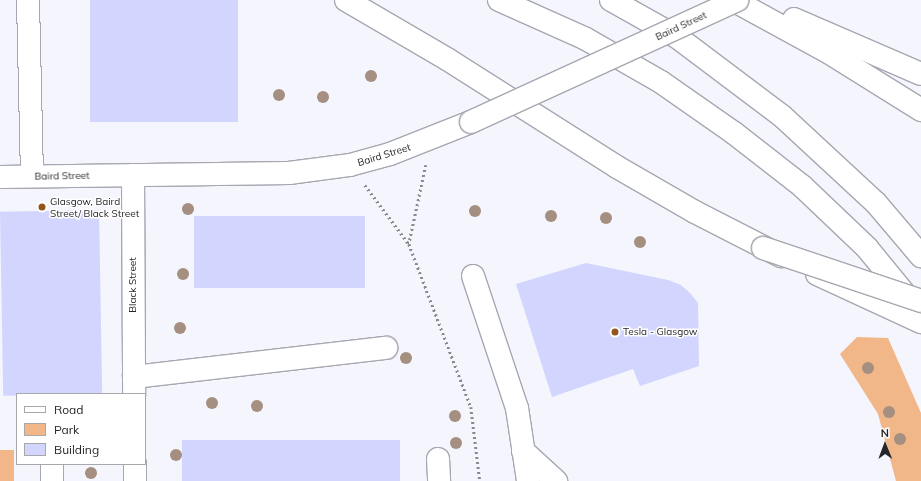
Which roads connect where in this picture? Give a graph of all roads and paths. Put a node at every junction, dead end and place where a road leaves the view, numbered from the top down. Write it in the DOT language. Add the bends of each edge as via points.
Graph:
graph roads {
  1 [pos="28,0"];
  2 [pos="346,0"];
  3 [pos="499,0"];
  4 [pos="611,0"];
  5 [pos="733,0"];
  6 [pos="737,0"];
  7 [pos="750,0"];
  8 [pos="921,74"];
  9 [pos="921,110"];
  10 [pos="431,139"];
  11 [pos="350,165"];
  12 [pos="133,175"];
  13 [pos="32,176"];
  14 [pos="0,177"];
  15 [pos="409,244"];
  16 [pos="763,248"];
  17 [pos="921,256"];
  18 [pos="473,276"];
  19 [pos="921,301"];
  20 [pos="921,315"];
  21 [pos="921,322"];
  22 [pos="386,348"];
  23 [pos="134,385"];
  24 [pos="524,451"];
  25 [pos="438,459"];
  26 [pos="52,465"];
  27 [pos="135,465"];
  28 [pos="52,481"];
  29 [pos="135,481"];
  30 [pos="439,481"];
  31 [pos="480,481"];
  32 [pos="528,481"];
  33 [pos="556,481"];
  1 -- 13 [label="main road"];
  2 -- 16 [label="main road" via="447,59 617,167"];
  3 -- 20 [label="main road" via="593,43 661,82 734,133 802,186 867,248"];
  4 -- 17 [label="main road" via="677,37 782,116 876,203"];
  5 -- 9 [label="main road" via="828,52"];
  6 -- 10 [label="main road, Baird Street, bridge"];
  7 -- 8 [label="main road"];
  10 -- 11 [label="main road, Baird Street"];
  10 -- 15 [label="path"];
  11 -- 12 [label="main road, Baird Street" via="289,173"];
  11 -- 15 [label="path"];
  12 -- 13 [label="main road, Baird Street"];
  12 -- 23 [label="main road, Black Street"];
  13 -- 14 [label="main road, Baird Street"];
  15 -- 31 [label="path" via="471,408"];
  16 -- 19 [label="main road, bridge"];
  16 -- 21 [label="main road, bridge"];
  18 -- 24 [label="main road" via="517,408"];
  22 -- 23 [label="main road"];
  24 -- 32 [label="main road"];
  24 -- 33 [label="main road"];
  25 -- 30 [label="main road"];
  26 -- 28 [label="main road"];
  27 -- 29 [label="main road"];
}
